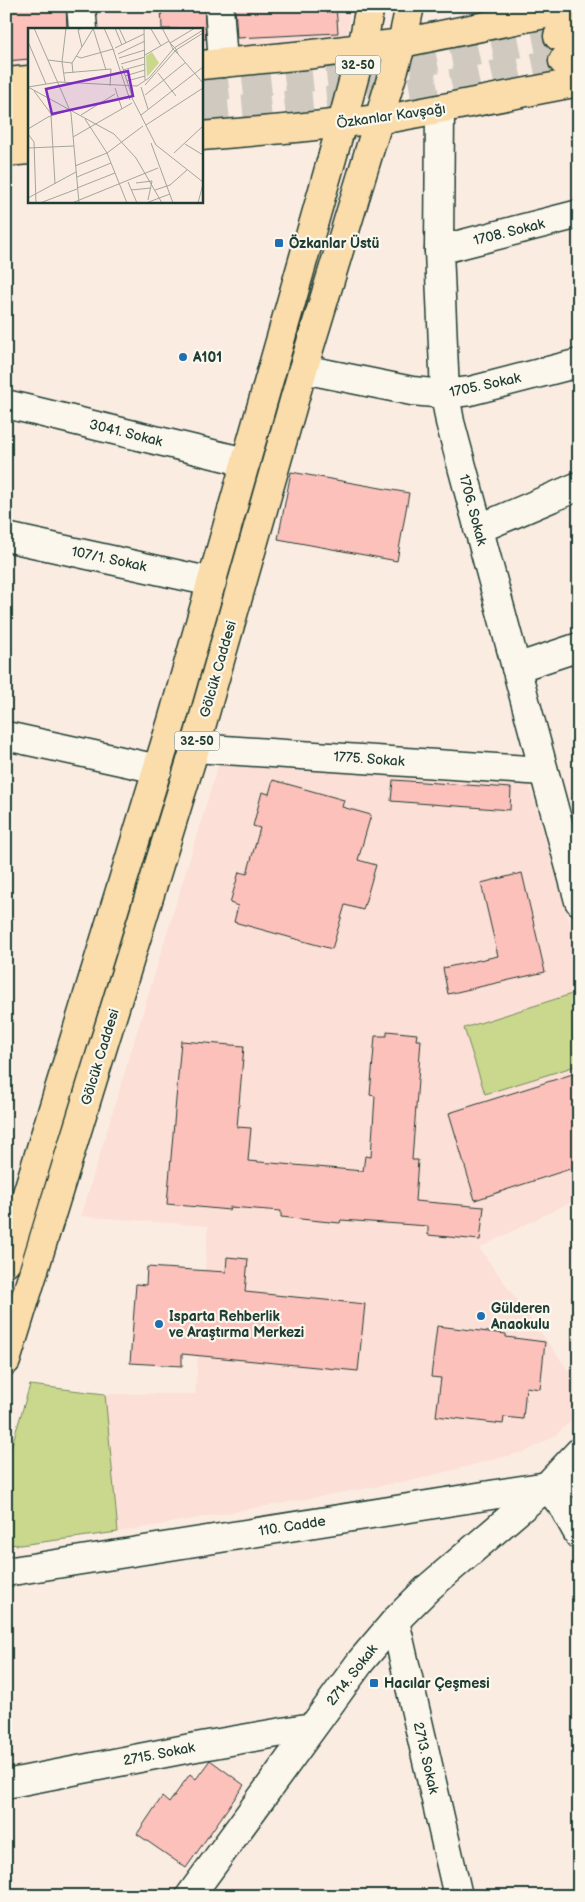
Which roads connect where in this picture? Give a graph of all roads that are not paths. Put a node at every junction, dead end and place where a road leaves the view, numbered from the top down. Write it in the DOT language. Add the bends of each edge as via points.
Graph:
graph roads {
  1 [pos="80,6"];
  2 [pos="219,6"];
  3 [pos="370,6"];
  4 [pos="410,6"];
  5 [pos="579,7"];
  6 [pos="522,12"];
  7 [pos="82,28"];
  8 [pos="402,43"];
  9 [pos="362,48"];
  10 [pos="571,54"];
  11 [pos="212,64"];
  12 [pos="28,80"];
  13 [pos="6,82"];
  14 [pos="28,104"];
  15 [pos="6,106"];
  16 [pos="440,109"];
  17 [pos="379,119"];
  18 [pos="342,123"];
  19 [pos="28,127"];
  20 [pos="6,129"];
  21 [pos="202,136"];
  22 [pos="28,150"];
  23 [pos="6,152"];
  24 [pos="579,214"];
  25 [pos="439,250"];
  26 [pos="579,363"];
  27 [pos="303,369"];
  28 [pos="446,394"];
  29 [pos="6,404"];
  30 [pos="246,462"];
  31 [pos="579,486"];
  32 [pos="478,528"];
  33 [pos="6,537"];
  34 [pos="212,582"];
  35 [pos="579,647"];
  36 [pos="516,668"];
  37 [pos="6,736"];
  38 [pos="196,748"];
  39 [pos="158,769"];
  40 [pos="543,771"];
  41 [pos="579,901"];
  42 [pos="6,1262"];
  43 [pos="6,1361"];
  44 [pos="579,1452"];
  45 [pos="579,1481"];
  46 [pos="547,1486"];
  47 [pos="579,1535"];
  48 [pos="6,1572"];
  49 [pos="395,1621"];
  50 [pos="312,1727"];
  51 [pos="6,1784"];
  52 [pos="190,1896"];
  53 [pos="458,1896"];
  1 -- 7 [label="street"];
  2 -- 11 [label="street"];
  3 -- 9 [label="main road, 32-50"];
  4 -- 8 [label="main road, 32-50"];
  5 -- 6 [label="main road"];
  6 -- 8 [label="main road"];
  8 -- 9 [label="main road"];
  8 -- 17 [label="main road, 32-50"];
  9 -- 11 [label="main road"];
  9 -- 18 [label="main road, 32-50"];
  10 -- 16 [label="main road, Özkanlar Kavşağı"];
  12 -- 13 [label="main road"];
  14 -- 15 [label="main road"];
  16 -- 17 [label="main road, Özkanlar Kavşağı"];
  16 -- 25 [label="street, 1706. Sokak"];
  17 -- 18 [label="main road, Özkanlar Kavşağı"];
  17 -- 27 [label="main road, Gölcük Caddesi / 32-50"];
  18 -- 21 [label="main road, Özkanlar Kavşağı"];
  18 -- 30 [label="main road, 32-50"];
  19 -- 20 [label="main road"];
  22 -- 23 [label="main road"];
  24 -- 25 [label="street, 1708. Sokak"];
  25 -- 28 [label="street, 1706. Sokak"];
  26 -- 28 [label="street, 1705. Sokak" via="470,391"];
  27 -- 28 [label="street, 1705. Sokak" via="412,391"];
  27 -- 38 [label="main road, Gölcük Caddesi / 32-50"];
  28 -- 32 [label="street, 1706. Sokak" via="450,422"];
  29 -- 30 [label="street, 3041. Sokak"];
  30 -- 34 [label="main road, 32-50"];
  31 -- 32 [label="street"];
  32 -- 36 [label="street, 1706. Sokak"];
  33 -- 34 [label="street, 107/1. Sokak"];
  34 -- 39 [label="main road, 32-50"];
  35 -- 36 [label="street"];
  36 -- 40 [label="street, 1706. Sokak"];
  37 -- 39 [label="street"];
  38 -- 40 [label="street, 1775. Sokak"];
  38 -- 43 [label="main road, Gölcük Caddesi / 32-50"];
  39 -- 42 [label="main road, 32-50"];
  40 -- 41 [label="street, 1706. Sokak"];
  44 -- 46 [label="street, 2714. Sokak"];
  45 -- 46 [label="street, 110. Cadde"];
  46 -- 47 [label="street"];
  46 -- 48 [label="street, 110. Cadde"];
  46 -- 49 [label="street, 2714. Sokak" via="428,1588"];
  49 -- 50 [label="street, 2714. Sokak"];
  49 -- 53 [label="street, 2713. Sokak"];
  50 -- 51 [label="street, 2715. Sokak"];
  50 -- 52 [label="street, 2714. Sokak"];
}
